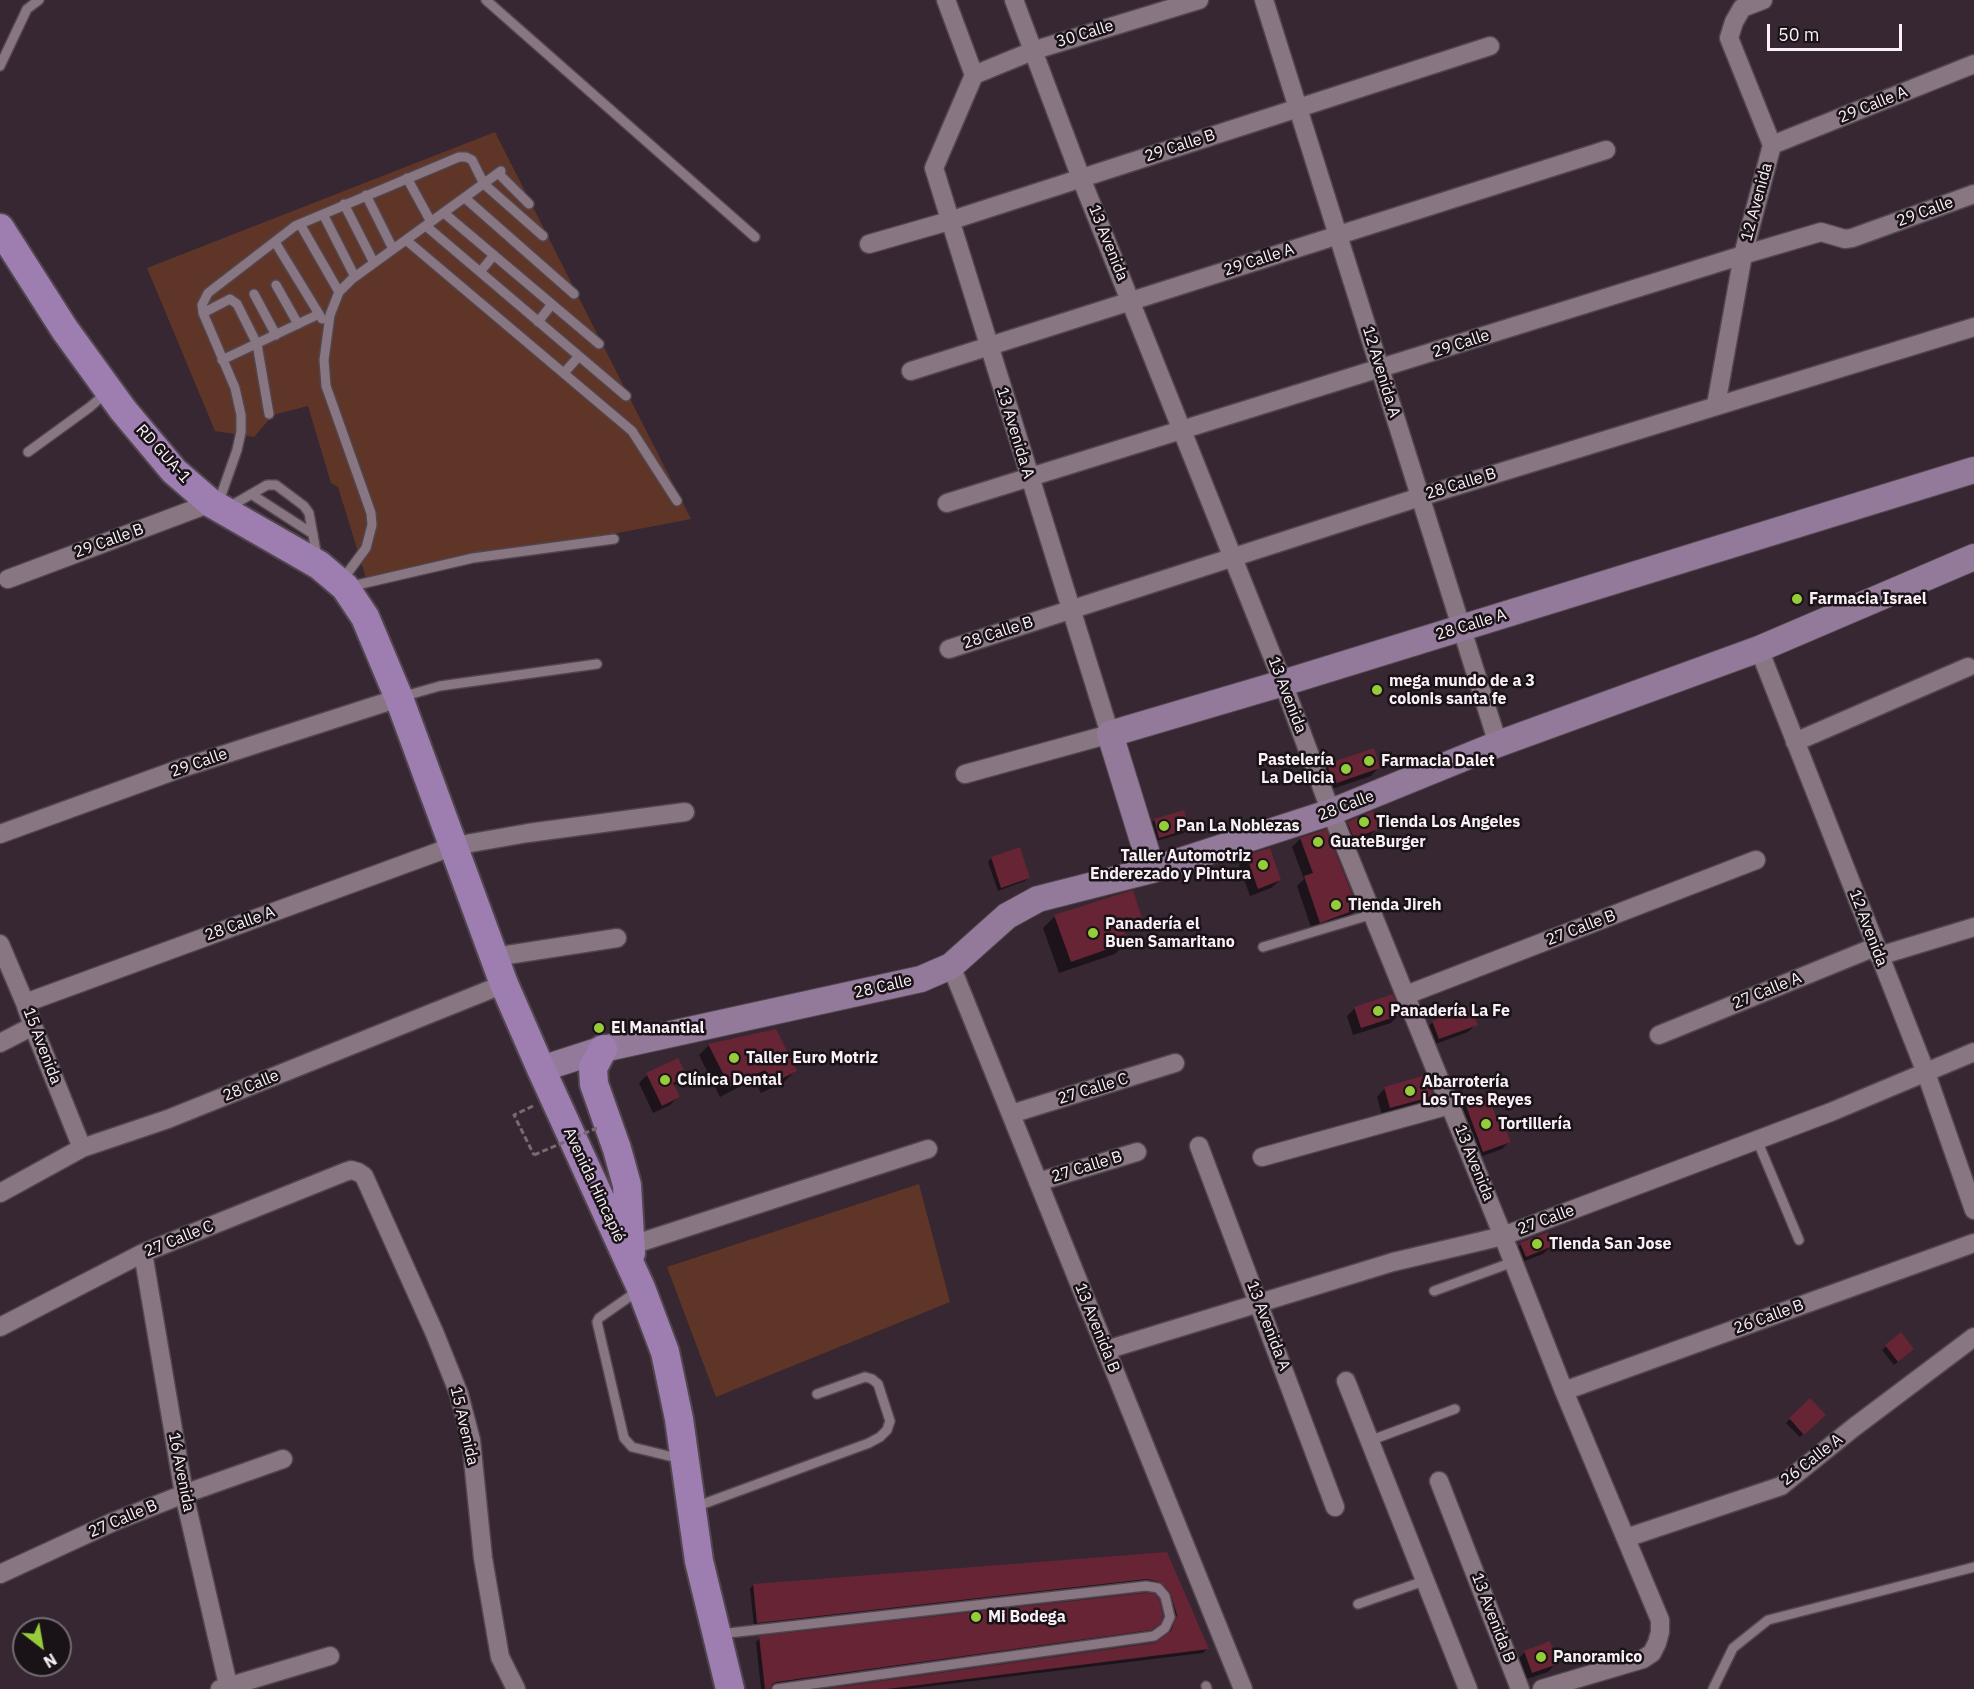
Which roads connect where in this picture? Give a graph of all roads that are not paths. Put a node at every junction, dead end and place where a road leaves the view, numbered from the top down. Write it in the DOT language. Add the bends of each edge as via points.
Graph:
graph roads {
  1 [pos="39,0"];
  2 [pos="486,0"];
  3 [pos="946,0"];
  4 [pos="1014,0"];
  5 [pos="1199,0"];
  6 [pos="1264,0"];
  7 [pos="1763,0"];
  8 [pos="1490,46"];
  9 [pos="1035,50"];
  10 [pos="1974,64"];
  11 [pos="0,66"];
  12 [pos="974,75"];
  13 [pos="1299,108"];
  14 [pos="1772,145"];
  15 [pos="1606,150"];
  16 [pos="407,178"];
  17 [pos="1081,178"];
  18 [pos="484,184"];
  19 [pos="516,191"];
  20 [pos="1974,194"];
  21 [pos="366,195"];
  22 [pos="465,198"];
  23 [pos="505,202"];
  24 [pos="344,204"];
  25 [pos="529,204"];
  26 [pos="444,213"];
  27 [pos="323,214"];
  28 [pos="949,221"];
  29 [pos="300,224"];
  30 [pos="428,224"];
  31 [pos="0,228"];
  32 [pos="1338,235"];
  33 [pos="543,236"];
  34 [pos="755,237"];
  35 [pos="406,240"];
  36 [pos="275,242"];
  37 [pos="869,244"];
  38 [pos="393,249"];
  39 [pos="495,255"];
  40 [pos="1743,255"];
  41 [pos="374,264"];
  42 [pos="480,272"];
  43 [pos="355,277"];
  44 [pos="276,285"];
  45 [pos="339,292"];
  46 [pos="254,294"];
  47 [pos="574,294"];
  48 [pos="1131,301"];
  49 [pos="552,304"];
  50 [pos="203,313"];
  51 [pos="319,314"];
  52 [pos="538,322"];
  53 [pos="298,324"];
  54 [pos="1974,327"];
  55 [pos="328,329"];
  56 [pos="276,335"];
  57 [pos="257,344"];
  58 [pos="599,344"];
  59 [pos="988,346"];
  60 [pos="579,356"];
  61 [pos="222,360"];
  62 [pos="1380,369"];
  63 [pos="911,370"];
  64 [pos="564,373"];
  65 [pos="109,391"];
  66 [pos="626,396"];
  67 [pos="1716,405"];
  68 [pos="269,414"];
  69 [pos="1182,431"];
  70 [pos="28,452"];
  71 [pos="1974,470"];
  72 [pos="1029,477"];
  73 [pos="251,494"];
  74 [pos="1420,497"];
  75 [pos="676,501"];
  76 [pos="947,504"];
  77 [pos="218,506"];
  78 [pos="313,534"];
  79 [pos="614,539"];
  80 [pos="1974,557"];
  81 [pos="1232,558"];
  82 [pos="319,565"];
  83 [pos="8,579"];
  84 [pos="342,586"];
  85 [pos="1071,610"];
  86 [pos="1461,627"];
  87 [pos="949,649"];
  88 [pos="1759,649"];
  89 [pos="597,664"];
  90 [pos="1968,667"];
  91 [pos="1283,683"];
  92 [pos="399,698"];
  93 [pos="1110,734"];
  94 [pos="1795,742"];
  95 [pos="1498,744"];
  96 [pos="965,774"];
  97 [pos="685,812"];
  98 [pos="1331,812"];
  99 [pos="0,834"];
  100 [pos="454,846"];
  101 [pos="1756,860"];
  102 [pos="1152,870"];
  103 [pos="1373,914"];
  104 [pos="1974,927"];
  105 [pos="617,938"];
  106 [pos="0,944"];
  107 [pos="1263,947"];
  108 [pos="1877,952"];
  109 [pos="494,957"];
  110 [pos="951,966"];
  111 [pos="504,984"];
  112 [pos="1406,995"];
  113 [pos="25,1003"];
  114 [pos="33,1026"];
  115 [pos="1659,1035"];
  116 [pos="0,1043"];
  117 [pos="603,1049"];
  118 [pos="1974,1052"];
  119 [pos="1175,1063"];
  120 [pos="541,1069"];
  121 [pos="1926,1073"];
  122 [pos="1450,1105"];
  123 [pos="1011,1114"];
  124 [pos="1757,1140"];
  125 [pos="1199,1146"];
  126 [pos="82,1148"];
  127 [pos="928,1149"];
  128 [pos="1137,1152"];
  129 [pos="1262,1157"];
  130 [pos="363,1176"];
  131 [pos="1038,1182"];
  132 [pos="0,1193"];
  133 [pos="1974,1210"];
  134 [pos="1503,1236"];
  135 [pos="1799,1240"];
  136 [pos="1974,1243"];
  137 [pos="629,1246"];
  138 [pos="143,1253"];
  139 [pos="1514,1262"];
  140 [pos="640,1286"];
  141 [pos="1434,1291"];
  142 [pos="1260,1304"];
  143 [pos="0,1327"];
  144 [pos="1974,1337"];
  145 [pos="1106,1350"];
  146 [pos="1346,1381"];
  147 [pos="1564,1391"];
  148 [pos="817,1394"];
  149 [pos="1455,1409"];
  150 [pos="1370,1441"];
  151 [pos="283,1459"];
  152 [pos="684,1460"];
  153 [pos="1439,1481"];
  154 [pos="184,1494"];
  155 [pos="1335,1506"];
  156 [pos="691,1508"];
  157 [pos="1626,1538"];
  158 [pos="1974,1567"];
  159 [pos="0,1574"];
  160 [pos="1424,1581"];
  161 [pos="1358,1604"];
  162 [pos="717,1634"];
  163 [pos="330,1656"];
  164 [pos="226,1688"];
  165 [pos="516,1689"];
  166 [pos="729,1689"];
  167 [pos="777,1689"];
  168 [pos="1243,1689"];
  169 [pos="1468,1689"];
  170 [pos="1520,1689"];
  171 [pos="1542,1689"];
  172 [pos="1713,1689"];
  1 -- 11 [label="lane" via="27,9"];
  2 -- 34 [label="lane"];
  3 -- 12 [label="street"];
  4 -- 9 [label="street, 13 Avenida"];
  5 -- 9 [label="street, 30 Calle"];
  6 -- 13 [label="street, 12 Avenida A"];
  7 -- 14 [label="street, 12 Avenida" via="1742,8 1729,38"];
  8 -- 13 [label="street, 29 Calle B"];
  9 -- 12 [label="street, 30 Calle"];
  9 -- 17 [label="street, 13 Avenida"];
  10 -- 14 [label="street, 29 Calle A"];
  12 -- 28 [label="street, 13 Avenida A" via="934,168"];
  13 -- 17 [label="street, 29 Calle B"];
  13 -- 32 [label="street, 12 Avenida A"];
  14 -- 40 [label="street, 12 Avenida"];
  15 -- 32 [label="street, 29 Calle A"];
  16 -- 18 [label="lane" via="466,157 472,160"];
  16 -- 21 [label="lane"];
  16 -- 30 [label="lane"];
  17 -- 28 [label="street, 29 Calle B"];
  17 -- 48 [label="street, 13 Avenida"];
  18 -- 19 [label="lane" via="500,172"];
  18 -- 22 [label="lane"];
  18 -- 23 [label="lane"];
  19 -- 23 [label="lane"];
  19 -- 25 [label="lane"];
  20 -- 40 [label="street, 29 Calle" via="1852,238 1821,232"];
  21 -- 24 [label="lane"];
  21 -- 38 [label="lane"];
  22 -- 26 [label="lane"];
  22 -- 47 [label="lane"];
  23 -- 33 [label="lane"];
  24 -- 27 [label="lane"];
  24 -- 41 [label="lane"];
  26 -- 30 [label="lane"];
  26 -- 39 [label="lane"];
  27 -- 29 [label="lane"];
  27 -- 43 [label="lane"];
  28 -- 37 [label="street, 29 Calle B"];
  28 -- 59 [label="street, 13 Avenida A"];
  29 -- 36 [label="lane"];
  29 -- 45 [label="lane"];
  30 -- 35 [label="lane"];
  30 -- 42 [label="lane"];
  31 -- 65 [label="main road, RD GUA-1"];
  32 -- 48 [label="street, 29 Calle A"];
  32 -- 62 [label="street, 12 Avenida A"];
  35 -- 38 [label="lane"];
  35 -- 64 [label="lane"];
  36 -- 50 [label="lane" via="207,293"];
  36 -- 51 [label="lane"];
  38 -- 41 [label="lane"];
  39 -- 42 [label="lane"];
  39 -- 49 [label="lane"];
  40 -- 62 [label="street, 29 Calle"];
  40 -- 67 [label="street, 12 Avenida"];
  41 -- 43 [label="lane"];
  42 -- 52 [label="lane"];
  43 -- 45 [label="lane"];
  44 -- 53 [label="lane"];
  45 -- 55 [label="lane"];
  46 -- 56 [label="lane"];
  48 -- 59 [label="street, 29 Calle A"];
  48 -- 69 [label="street, 13 Avenida"];
  49 -- 52 [label="lane"];
  49 -- 58 [label="lane"];
  50 -- 57 [label="lane" via="225,300 234,300"];
  50 -- 61 [label="lane"];
  51 -- 53 [label="lane"];
  51 -- 55 [label="lane"];
  52 -- 60 [label="lane"];
  53 -- 56 [label="lane"];
  54 -- 67 [label="street, 28 Calle B"];
  55 -- 84 [label="lane" via="326,386 372,525 366,549"];
  56 -- 57 [label="lane"];
  57 -- 61 [label="lane"];
  57 -- 68 [label="lane"];
  59 -- 63 [label="street, 29 Calle A"];
  59 -- 72 [label="street, 13 Avenida A"];
  60 -- 64 [label="lane"];
  60 -- 66 [label="lane"];
  61 -- 77 [label="lane" via="235,388 241,432"];
  62 -- 69 [label="street, 29 Calle"];
  62 -- 74 [label="street, 12 Avenida A"];
  64 -- 75 [label="lane" via="632,431"];
  65 -- 70 [label="lane"];
  65 -- 77 [label="main road, RD GUA-1" via="174,471"];
  67 -- 74 [label="street, 28 Calle B"];
  69 -- 72 [label="street, 29 Calle"];
  69 -- 81 [label="street, 13 Avenida"];
  71 -- 86 [label="main road, 28 Calle A"];
  72 -- 76 [label="street, 29 Calle"];
  72 -- 85 [label="street, 13 Avenida A"];
  73 -- 77 [label="lane"];
  73 -- 78 [label="lane"];
  73 -- 78 [label="lane" via="267,484 276,485 304,506"];
  74 -- 81 [label="street, 28 Calle B"];
  74 -- 86 [label="street, 12 Avenida A"];
  77 -- 82 [label="main road, RD GUA-1"];
  77 -- 83 [label="street, 29 Calle B"];
  78 -- 82 [label="lane"];
  79 -- 84 [label="lane" via="473,558"];
  80 -- 88 [label="main road, 28 Calle"];
  81 -- 85 [label="street, 28 Calle B"];
  81 -- 91 [label="street, 13 Avenida"];
  82 -- 84 [label="main road, RD GUA-1"];
  84 -- 92 [label="main road, RD GUA-1" via="366,617"];
  85 -- 87 [label="street, 28 Calle B"];
  85 -- 93 [label="street, 13 Avenida A"];
  86 -- 91 [label="main road, 28 Calle A"];
  86 -- 95 [label="street, 12 Avenida A"];
  88 -- 94 [label="street, 12 Avenida"];
  88 -- 95 [label="main road, 28 Calle"];
  89 -- 92 [label="lane" via="440,686"];
  90 -- 94 [label="street"];
  91 -- 93 [label="main road, 28 Calle A"];
  91 -- 98 [label="street, 13 Avenida"];
  92 -- 99 [label="street, 29 Calle" via="179,769"];
  92 -- 100 [label="main road, Avenida Hincapié"];
  93 -- 96 [label="street, 28 Calle A"];
  93 -- 102 [label="main road, 13 Avenida A"];
  94 -- 108 [label="street, 12 Avenida"];
  95 -- 98 [label="main road, 28 Calle"];
  97 -- 100 [label="street, 28 Calle A"];
  98 -- 102 [label="main road, 28 Calle"];
  98 -- 103 [label="street, 13 Avenida"];
  100 -- 109 [label="main road, Avenida Hincapié"];
  100 -- 113 [label="street, 28 Calle A"];
  101 -- 112 [label="street, 27 Calle B"];
  102 -- 110 [label="main road, 28 Calle" via="1038,899 1018,908"];
  103 -- 107 [label="lane"];
  103 -- 112 [label="street, 13 Avenida"];
  104 -- 108 [label="street, 27 Calle A"];
  105 -- 109 [label="street"];
  106 -- 113 [label="street, 15 Avenida"];
  108 -- 115 [label="street, 27 Calle A"];
  108 -- 121 [label="street, 12 Avenida"];
  109 -- 111 [label="main road, Avenida Hincapié"];
  110 -- 117 [label="main road, 28 Calle" via="921,979"];
  110 -- 123 [label="street, 13 Avenida B"];
  111 -- 120 [label="main road, Avenida Hincapié"];
  111 -- 126 [label="street, 28 Calle" via="168,1119"];
  112 -- 122 [label="street, 13 Avenida"];
  113 -- 114 [label="street, 15 Avenida"];
  114 -- 116 [label="street"];
  114 -- 126 [label="street, 15 Avenida"];
  117 -- 120 [label="main road, 28 Calle"];
  117 -- 137 [label="main road" via="593,1068 594,1084 627,1185"];
  118 -- 121 [label="street, 27 Calle"];
  119 -- 123 [label="street, 27 Calle C"];
  120 -- 140 [label="main road, Avenida Hincapié"];
  121 -- 124 [label="street, 27 Calle"];
  121 -- 133 [label="street, 12 Avenida"];
  122 -- 129 [label="street"];
  122 -- 134 [label="street, 13 Avenida"];
  123 -- 131 [label="street, 13 Avenida B"];
  124 -- 134 [label="street, 27 Calle"];
  124 -- 135 [label="lane"];
  125 -- 142 [label="street, 13 Avenida A"];
  126 -- 132 [label="street, 28 Calle"];
  127 -- 137 [label="street"];
  128 -- 131 [label="street, 27 Calle B"];
  130 -- 138 [label="street, 27 Calle C" via="351,1170 345,1172"];
  130 -- 165 [label="street, 15 Avenida" via="459,1394 471,1440 483,1558 500,1657"];
  131 -- 145 [label="street, 13 Avenida B"];
  134 -- 139 [label="street, 13 Avenida"];
  134 -- 142 [label="street, 27 Calle" via="1393,1263"];
  136 -- 147 [label="street, 26 Calle B"];
  137 -- 140 [label="main road"];
  138 -- 143 [label="street, 27 Calle C"];
  138 -- 154 [label="street, 16 Avenida"];
  139 -- 141 [label="lane"];
  139 -- 147 [label="street, 13 Avenida"];
  140 -- 152 [label="main road, Avenida Hincapié" via="665,1352"];
  140 -- 152 [label="lane" via="597,1322 624,1438 632,1447"];
  142 -- 145 [label="street, 27 Calle"];
  142 -- 155 [label="street, 13 Avenida A"];
  144 -- 157 [label="street, 26 Calle A" via="1781,1486"];
  145 -- 168 [label="street, 13 Avenida B"];
  146 -- 150 [label="street"];
  147 -- 157 [label="street, 13 Avenida"];
  148 -- 156 [label="lane" via="866,1377 873,1379 890,1421 887,1430 869,1443"];
  149 -- 150 [label="lane"];
  150 -- 160 [label="street"];
  151 -- 154 [label="street, 27 Calle B"];
  152 -- 156 [label="main road, Avenida Hincapié"];
  153 -- 170 [label="street, 13 Avenida B"];
  154 -- 159 [label="street, 27 Calle B"];
  154 -- 164 [label="street, 16 Avenida"];
  156 -- 162 [label="main road, Avenida Hincapié"];
  157 -- 171 [label="street, 13 Avenida" via="1660,1620 1652,1653"];
  158 -- 172 [label="lane" via="1767,1620 1733,1648"];
  160 -- 161 [label="lane"];
  160 -- 169 [label="street"];
  162 -- 166 [label="main road, Avenida Hincapié"];
  162 -- 167 [label="lane" via="1146,1586 1158,1588 1166,1596 1170,1617 1165,1628 1154,1636"];
  163 -- 164 [label="street"];
}
